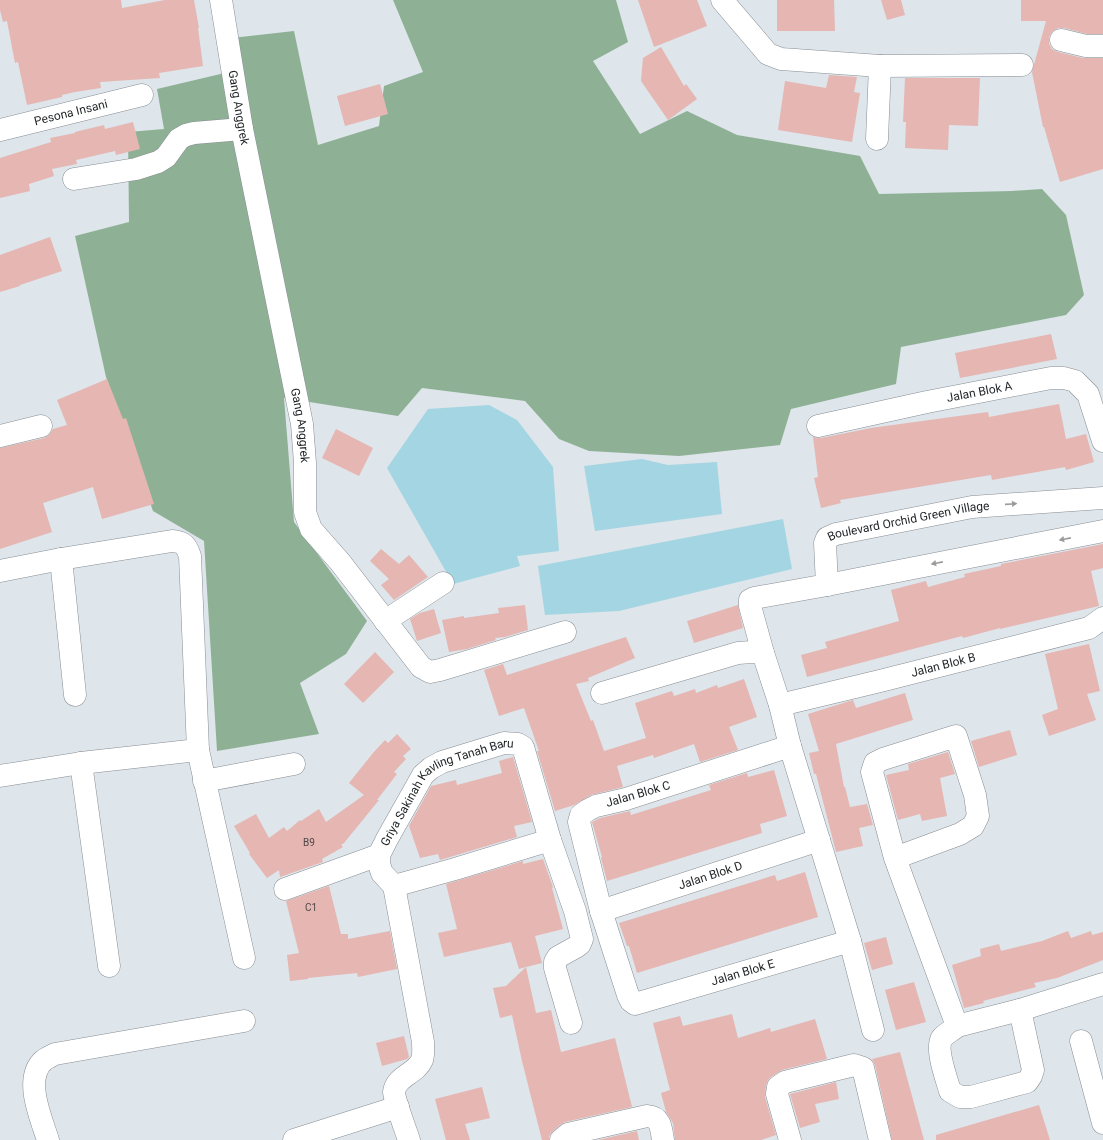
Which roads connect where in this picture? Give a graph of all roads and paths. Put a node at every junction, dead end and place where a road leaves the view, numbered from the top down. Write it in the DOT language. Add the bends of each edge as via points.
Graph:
graph roads {
  1 [pos="221,0"];
  2 [pos="722,0"];
  3 [pos="1061,40"];
  4 [pos="1103,46"];
  5 [pos="1022,65"];
  6 [pos="880,66"];
  7 [pos="142,96"];
  8 [pos="242,129"];
  9 [pos="0,130"];
  10 [pos="877,139"];
  11 [pos="74,179"];
  12 [pos="42,426"];
  13 [pos="818,426"];
  14 [pos="0,436"];
  15 [pos="1103,441"];
  16 [pos="1103,498"];
  17 [pos="1103,531"];
  18 [pos="61,559"];
  19 [pos="0,571"];
  20 [pos="443,582"];
  21 [pos="827,585"];
  22 [pos="1103,618"];
  23 [pos="385,621"];
  24 [pos="565,632"];
  25 [pos="763,653"];
  26 [pos="602,693"];
  27 [pos="75,695"];
  28 [pos="780,705"];
  29 [pos="790,746"];
  30 [pos="198,750"];
  31 [pos="80,763"];
  32 [pos="294,764"];
  33 [pos="0,776"];
  34 [pos="204,781"];
  35 [pos="550,840"];
  36 [pos="819,840"];
  37 [pos="379,855"];
  38 [pos="895,858"];
  39 [pos="394,886"];
  40 [pos="285,889"];
  41 [pos="600,911"];
  42 [pos="850,941"];
  43 [pos="244,958"];
  44 [pos="109,966"];
  45 [pos="1103,984"];
  46 [pos="635,1004"];
  47 [pos="1020,1010"];
  48 [pos="244,1022"];
  49 [pos="571,1023"];
  50 [pos="957,1026"];
  51 [pos="873,1030"];
  52 [pos="1081,1041"];
  53 [pos="398,1107"];
  54 [pos="1103,1123"];
  55 [pos="304,1139"];
  56 [pos="48,1140"];
  57 [pos="409,1140"];
  58 [pos="562,1140"];
  59 [pos="663,1140"];
  60 [pos="790,1140"];
  61 [pos="880,1140"];
  1 -- 8 [label="street, Gang Anggrek"];
  2 -- 6 [label="street" via="768,54 781,59"];
  3 -- 4 [label="street" via="1086,46"];
  5 -- 6 [label="street"];
  6 -- 10 [label="street"];
  7 -- 9 [label="street, Pesona Insani"];
  8 -- 11 [label="street" via="186,135 158,162 136,169"];
  8 -- 23 [label="street, Gang Anggrek" via="302,424 305,512 311,529"];
  12 -- 14 [label="street"];
  13 -- 15 [label="street, Jalan Blok A" via="927,402 1051,378 1064,378 1075,381 1088,394"];
  21 -- 16 [label="street, Boulevard Orchid Green Village, one-way" via="825,543 827,538 836,534 972,507"];
  17 -- 21 [label="street, one-way"];
  18 -- 19 [label="street"];
  18 -- 27 [label="street"];
  18 -- 30 [label="street" via="172,541 181,542 187,548 190,556"];
  20 -- 23 [label="street"];
  21 -- 25 [label="street" via="750,600"];
  22 -- 28 [label="street, Jalan Blok B" via="1089,628"];
  23 -- 24 [label="street, Gang Anggrek" via="421,667 430,672"];
  25 -- 26 [label="street" via="738,653"];
  25 -- 28 [label="street"];
  28 -- 29 [label="street"];
  29 -- 36 [label="street"];
  29 -- 41 [label="street, Jalan Blok C" via="626,799 596,806 581,815 579,822"];
  30 -- 31 [label="street"];
  30 -- 34 [label="street"];
  31 -- 33 [label="street"];
  31 -- 44 [label="street"];
  32 -- 34 [label="street"];
  34 -- 43 [label="street"];
  35 -- 37 [label="street, Griya Sakinah Kavling Tanah Baru" via="523,747 504,743 442,762 431,768 424,775"];
  35 -- 39 [label="street"];
  35 -- 49 [label="street, Griya Sakinah Kavling Tanah Baru" via="582,939 580,944 558,957 555,962"];
  36 -- 41 [label="street, Jalan Blok D"];
  36 -- 42 [label="street"];
  37 -- 39 [label="street, Griya Sakinah Kavling Tanah Baru" via="382,873"];
  37 -- 40 [label="street, Griya Sakinah Kavling Tanah Baru"];
  38 -- 38 [label="street" via="960,834 973,826 978,816 975,795 956,736 882,759 876,764 872,772"];
  38 -- 50 [label="street"];
  39 -- 53 [label="street, Griya Sakinah Kavling Tanah Baru" via="424,1052 418,1067 396,1085 394,1094"];
  41 -- 46 [label="street, Jalan Blok C" via="628,995"];
  42 -- 46 [label="street, Jalan Blok E"];
  42 -- 51 [label="street"];
  45 -- 47 [label="street"];
  47 -- 50 [label="street"];
  47 -- 50 [label="street" via="1033,1070 1031,1076 1027,1082 971,1097 960,1097 950,1091 940,1058 942,1038"];
  48 -- 56 [label="street" via="55,1054 44,1060 37,1068 34,1093"];
  52 -- 54 [label="street"];
  53 -- 55 [label="street"];
  53 -- 57 [label="street, Griya Sakinah Kavling Tanah Baru"];
  58 -- 59 [label="street" via="568,1134 646,1116 659,1122"];
  60 -- 61 [label="street" via="777,1094 778,1087 785,1082 854,1065 863,1068"];
}
